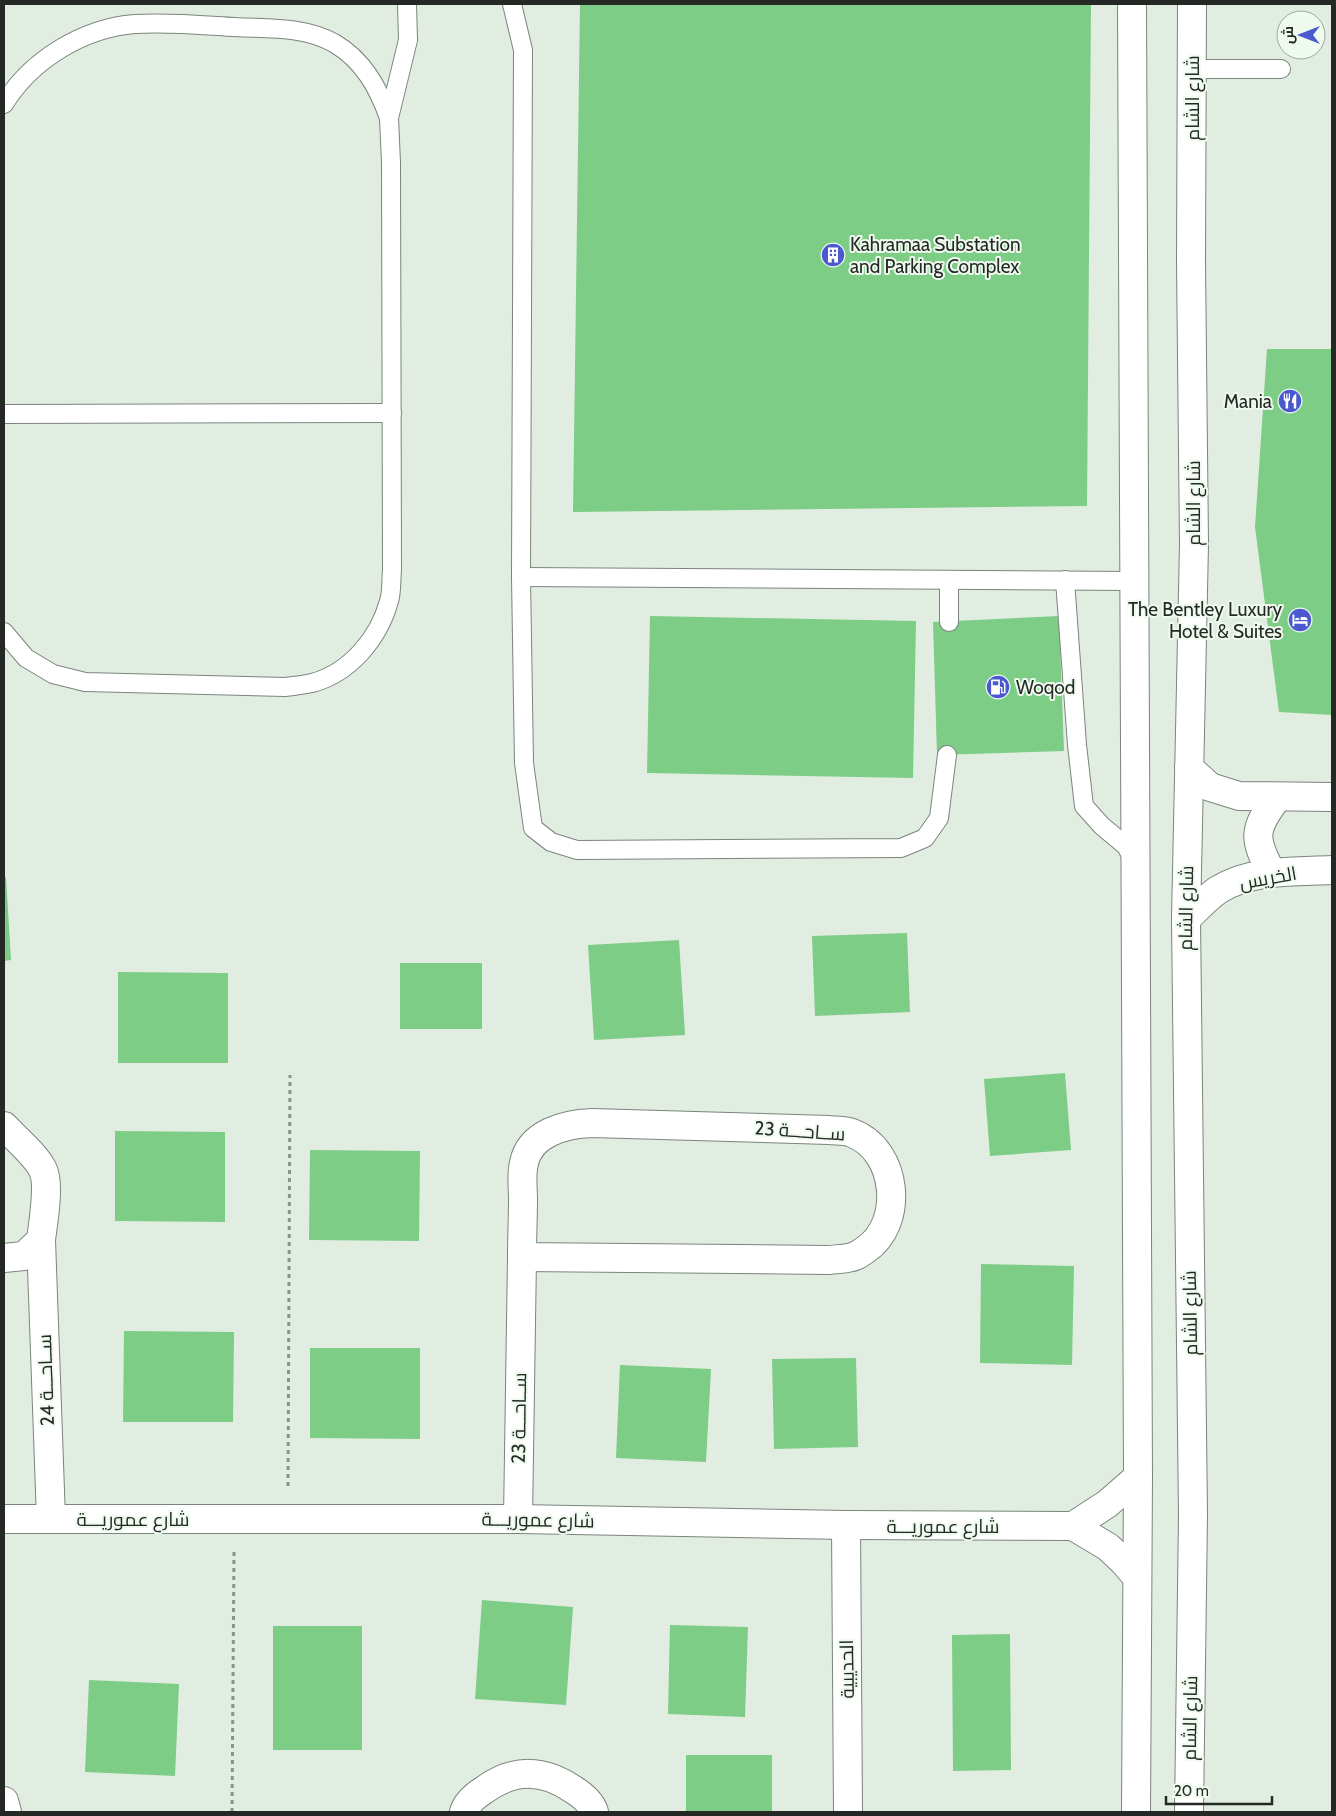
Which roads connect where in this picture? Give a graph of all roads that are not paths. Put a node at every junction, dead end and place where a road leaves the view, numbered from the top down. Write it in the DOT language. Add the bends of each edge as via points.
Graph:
graph roads {
  1 [pos="408,4"];
  2 [pos="512,4"];
  3 [pos="1132,4"];
  4 [pos="1192,4"];
  5 [pos="1193,68"];
  6 [pos="1281,69"];
  7 [pos="4,104"];
  8 [pos="389,118"];
  9 [pos="392,413"];
  10 [pos="4,414"];
  11 [pos="521,577"];
  12 [pos="949,580"];
  13 [pos="1065,580"];
  14 [pos="1135,581"];
  15 [pos="949,622"];
  16 [pos="4,632"];
  17 [pos="947,755"];
  18 [pos="1189,768"];
  19 [pos="1277,798"];
  20 [pos="1332,798"];
  21 [pos="1136,864"];
  22 [pos="1332,870"];
  23 [pos="1272,873"];
  24 [pos="1186,919"];
  25 [pos="4,1126"];
  26 [pos="41,1240"];
  27 [pos="522,1257"];
  28 [pos="4,1258"];
  29 [pos="1138,1477"];
  30 [pos="4,1519"];
  31 [pos="51,1519"];
  32 [pos="518,1519"];
  33 [pos="846,1525"];
  34 [pos="1073,1526"];
  35 [pos="1136,1576"];
  36 [pos="4,1801"];
  37 [pos="7,1812"];
  38 [pos="464,1812"];
  39 [pos="594,1812"];
  40 [pos="848,1812"];
  41 [pos="1136,1812"];
  42 [pos="1189,1812"];
  1 -- 8 [label="lane" via="408,40"];
  2 -- 11 [label="lane" via="523,50"];
  3 -- 14 [label="street"];
  4 -- 5 [label="street, شارع الشام"];
  5 -- 6 [label="lane"];
  5 -- 18 [label="street, شارع الشام" via="1194,544"];
  7 -- 8 [label="lane" via="28,73 79,39 105,29 163,23 294,30 315,35 352,56 369,74"];
  8 -- 9 [label="lane"];
  9 -- 10 [label="lane"];
  9 -- 16 [label="lane" via="392,570 389,600 379,628 362,651 340,670 314,682 285,687 85,682 53,674 26,658"];
  11 -- 12 [label="lane"];
  11 -- 17 [label="lane" via="524,762 533,828 551,842 577,850 901,848 925,838 939,818"];
  12 -- 13 [label="lane"];
  12 -- 15 [label="lane"];
  13 -- 14 [label="lane"];
  13 -- 21 [label="lane" via="1084,806 1126,846"];
  14 -- 21 [label="street"];
  18 -- 19 [label="street" via="1210,787 1239,796"];
  18 -- 24 [label="street, شارع الشام"];
  19 -- 20 [label="street"];
  19 -- 23 [label="street" via="1264,815 1257,840"];
  21 -- 29 [label="street"];
  22 -- 23 [label="street, الخريس"];
  23 -- 24 [label="street, الخريس" via="1240,879 1217,890"];
  24 -- 42 [label="street, شارع الشام" via="1193,1515"];
  25 -- 26 [label="street, ســاحـــة 24" via="43,1170 45,1208"];
  26 -- 28 [label="street" via="24,1256"];
  26 -- 31 [label="street, ســاحـــة 24"];
  27 -- 27 [label="street, ســاحـــة 23" via="524,1163 530,1149 558,1127 574,1124 852,1133 870,1144 884,1164 891,1185 890,1214 882,1234 855,1256 829,1260"];
  27 -- 32 [label="street, ســاحـــة 23"];
  29 -- 34 [label="street" via="1107,1504"];
  29 -- 35 [label="street"];
  30 -- 31 [label="street, شارع عموريـــة"];
  31 -- 32 [label="street, شارع عموريـــة"];
  32 -- 33 [label="street, شارع عموريـــة"];
  33 -- 34 [label="street, شارع عموريـــة"];
  33 -- 40 [label="street, الحديبية"];
  34 -- 35 [label="street" via="1108,1547"];
  35 -- 41 [label="street"];
  36 -- 37 [label="street"];
  38 -- 39 [label="street" via="475,1796 497,1780 530,1774 561,1781 584,1796"];
}
